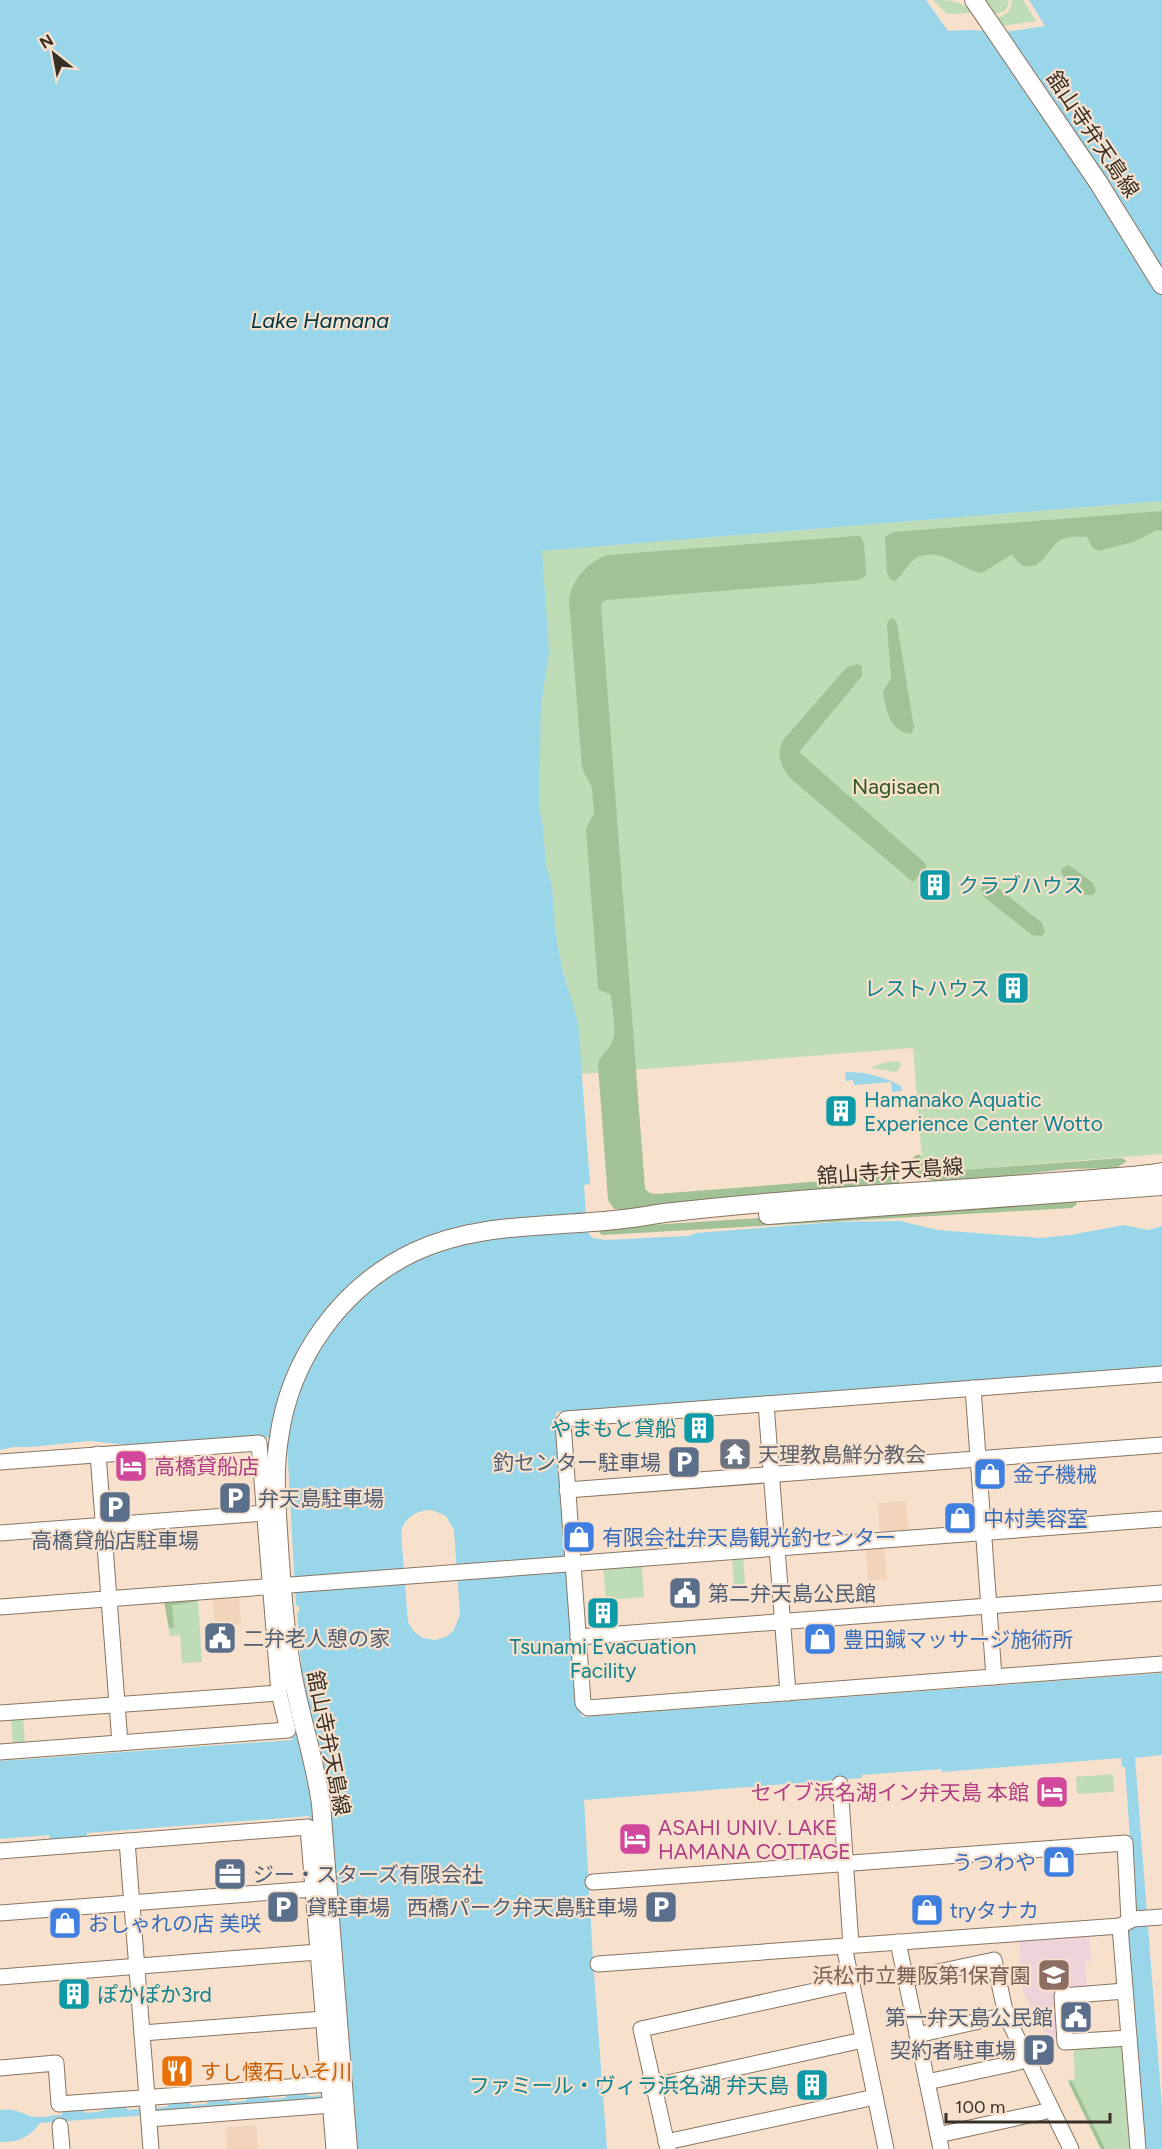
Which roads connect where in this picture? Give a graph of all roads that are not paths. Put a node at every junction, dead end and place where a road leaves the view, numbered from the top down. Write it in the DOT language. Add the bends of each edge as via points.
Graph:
graph roads {
  1 [pos="981,8"];
  2 [pos="1162,285"];
  3 [pos="1162,1172"];
  4 [pos="1162,1186"];
  5 [pos="622,1220"];
  6 [pos="1162,1374"];
  7 [pos="972,1388"];
  8 [pos="766,1404"];
  9 [pos="1162,1445"];
  10 [pos="98,1454"];
  11 [pos="978,1459"];
  12 [pos="0,1462"];
  13 [pos="772,1474"];
  14 [pos="567,1490"];
  15 [pos="265,1513"];
  16 [pos="1162,1519"];
  17 [pos="104,1526"];
  18 [pos="0,1533"];
  19 [pos="983,1533"];
  20 [pos="777,1548"];
  21 [pos="571,1564"];
  22 [pos="282,1586"];
  23 [pos="1162,1593"];
  24 [pos="109,1599"];
  25 [pos="989,1606"];
  26 [pos="0,1607"];
  27 [pos="783,1622"];
  28 [pos="578,1637"];
  29 [pos="1162,1664"];
  30 [pos="994,1677"];
  31 [pos="279,1693"];
  32 [pos="788,1693"];
  33 [pos="117,1705"];
  34 [pos="0,1713"];
  35 [pos="120,1743"];
  36 [pos="0,1752"];
  37 [pos="840,1784"];
  38 [pos="127,1841"];
  39 [pos="0,1851"];
  40 [pos="846,1864"];
  41 [pos="593,1882"];
  42 [pos="313,1889"];
  43 [pos="132,1903"];
  44 [pos="0,1913"];
  45 [pos="1139,1920"];
  46 [pos="898,1942"];
  47 [pos="848,1946"];
  48 [pos="318,1952"];
  49 [pos="598,1964"];
  50 [pos="137,1966"];
  51 [pos="0,1977"];
  52 [pos="905,1979"];
  53 [pos="851,1983"];
  54 [pos="1125,1991"];
  55 [pos="1006,2015"];
  56 [pos="324,2019"];
  57 [pos="142,2033"];
  58 [pos="917,2035"];
  59 [pos="1129,2038"];
  60 [pos="863,2040"];
  61 [pos="1027,2058"];
  62 [pos="0,2068"];
  63 [pos="927,2082"];
  64 [pos="654,2086"];
  65 [pos="334,2093"];
  66 [pos="875,2097"];
  67 [pos="147,2099"];
  68 [pos="1051,2108"];
  69 [pos="148,2118"];
  70 [pos="60,2126"];
  71 [pos="940,2142"];
  72 [pos="667,2146"];
  73 [pos="62,2149"];
  74 [pos="151,2149"];
  75 [pos="334,2149"];
  76 [pos="348,2149"];
  77 [pos="886,2149"];
  78 [pos="1071,2149"];
  79 [pos="1138,2149"];
  1 -- 2 [label="main road, 舘山寺弁天島線"];
  3 -- 5 [label="main road, 舘山寺弁天島線" via="798,1200"];
  4 -- 5 [label="main road, 舘山寺弁天島線" via="799,1213"];
  5 -- 22 [label="main road, 舘山寺弁天島線" via="471,1233 432,1244 396,1261 363,1284 335,1313 302,1363 287,1400 278,1444 275,1485"];
  6 -- 7 [label="street"];
  7 -- 8 [label="street"];
  7 -- 11 [label="street"];
  8 -- 13 [label="street"];
  8 -- 14 [label="street" via="566,1419 562,1423"];
  9 -- 11 [label="street"];
  10 -- 12 [label="street"];
  10 -- 15 [label="street" via="259,1443"];
  10 -- 17 [label="street"];
  11 -- 13 [label="street"];
  11 -- 19 [label="street"];
  13 -- 14 [label="street"];
  13 -- 20 [label="street"];
  14 -- 21 [label="street"];
  15 -- 17 [label="street"];
  15 -- 22 [label="street"];
  16 -- 19 [label="street"];
  17 -- 18 [label="street"];
  17 -- 24 [label="street"];
  19 -- 20 [label="street"];
  19 -- 25 [label="street"];
  20 -- 21 [label="street"];
  20 -- 27 [label="street"];
  21 -- 22 [label="street"];
  21 -- 28 [label="street"];
  22 -- 24 [label="street"];
  22 -- 31 [label="street"];
  22 -- 65 [label="main road, 舘山寺弁天島線" via="293,1678 323,1822"];
  23 -- 25 [label="street"];
  24 -- 26 [label="street"];
  24 -- 33 [label="street"];
  25 -- 27 [label="street"];
  25 -- 30 [label="street"];
  27 -- 28 [label="street"];
  27 -- 32 [label="street"];
  28 -- 32 [label="street" via="583,1703 588,1708"];
  29 -- 30 [label="street"];
  30 -- 32 [label="street"];
  31 -- 33 [label="street"];
  31 -- 35 [label="street" via="288,1730"];
  33 -- 34 [label="street"];
  33 -- 35 [label="street"];
  35 -- 36 [label="street"];
  37 -- 40 [label="street"];
  38 -- 39 [label="street"];
  38 -- 42 [label="street" via="308,1827"];
  38 -- 43 [label="street"];
  40 -- 41 [label="street"];
  40 -- 45 [label="street" via="1125,1844"];
  40 -- 47 [label="street"];
  42 -- 43 [label="street"];
  42 -- 48 [label="street"];
  43 -- 44 [label="street"];
  43 -- 50 [label="street"];
  45 -- 46 [label="street"];
  45 -- 54 [label="street"];
  46 -- 47 [label="street"];
  46 -- 52 [label="street"];
  47 -- 49 [label="street"];
  47 -- 53 [label="street"];
  48 -- 50 [label="street"];
  48 -- 56 [label="street"];
  50 -- 51 [label="street"];
  50 -- 57 [label="street"];
  52 -- 55 [label="street" via="994,1960"];
  52 -- 58 [label="street"];
  53 -- 60 [label="street"];
  53 -- 64 [label="street" via="641,2029"];
  54 -- 59 [label="street"];
  54 -- 59 [label="street" via="1062,1996 1058,2043"];
  55 -- 58 [label="street"];
  55 -- 61 [label="street"];
  56 -- 57 [label="street"];
  56 -- 65 [label="street"];
  57 -- 67 [label="street"];
  58 -- 63 [label="street"];
  59 -- 79 [label="street"];
  60 -- 64 [label="street"];
  60 -- 66 [label="street"];
  61 -- 63 [label="street"];
  61 -- 68 [label="street"];
  62 -- 67 [label="street" via="56,2063 59,2104"];
  63 -- 71 [label="street"];
  64 -- 72 [label="street"];
  65 -- 67 [label="street"];
  65 -- 69 [label="street"];
  65 -- 75 [label="street"];
  65 -- 76 [label="main road, 舘山寺弁天島線"];
  66 -- 72 [label="street"];
  66 -- 77 [label="street"];
  67 -- 69 [label="street"];
  68 -- 71 [label="street"];
  68 -- 78 [label="street"];
  69 -- 74 [label="street"];
  70 -- 73 [label="street"];
}
